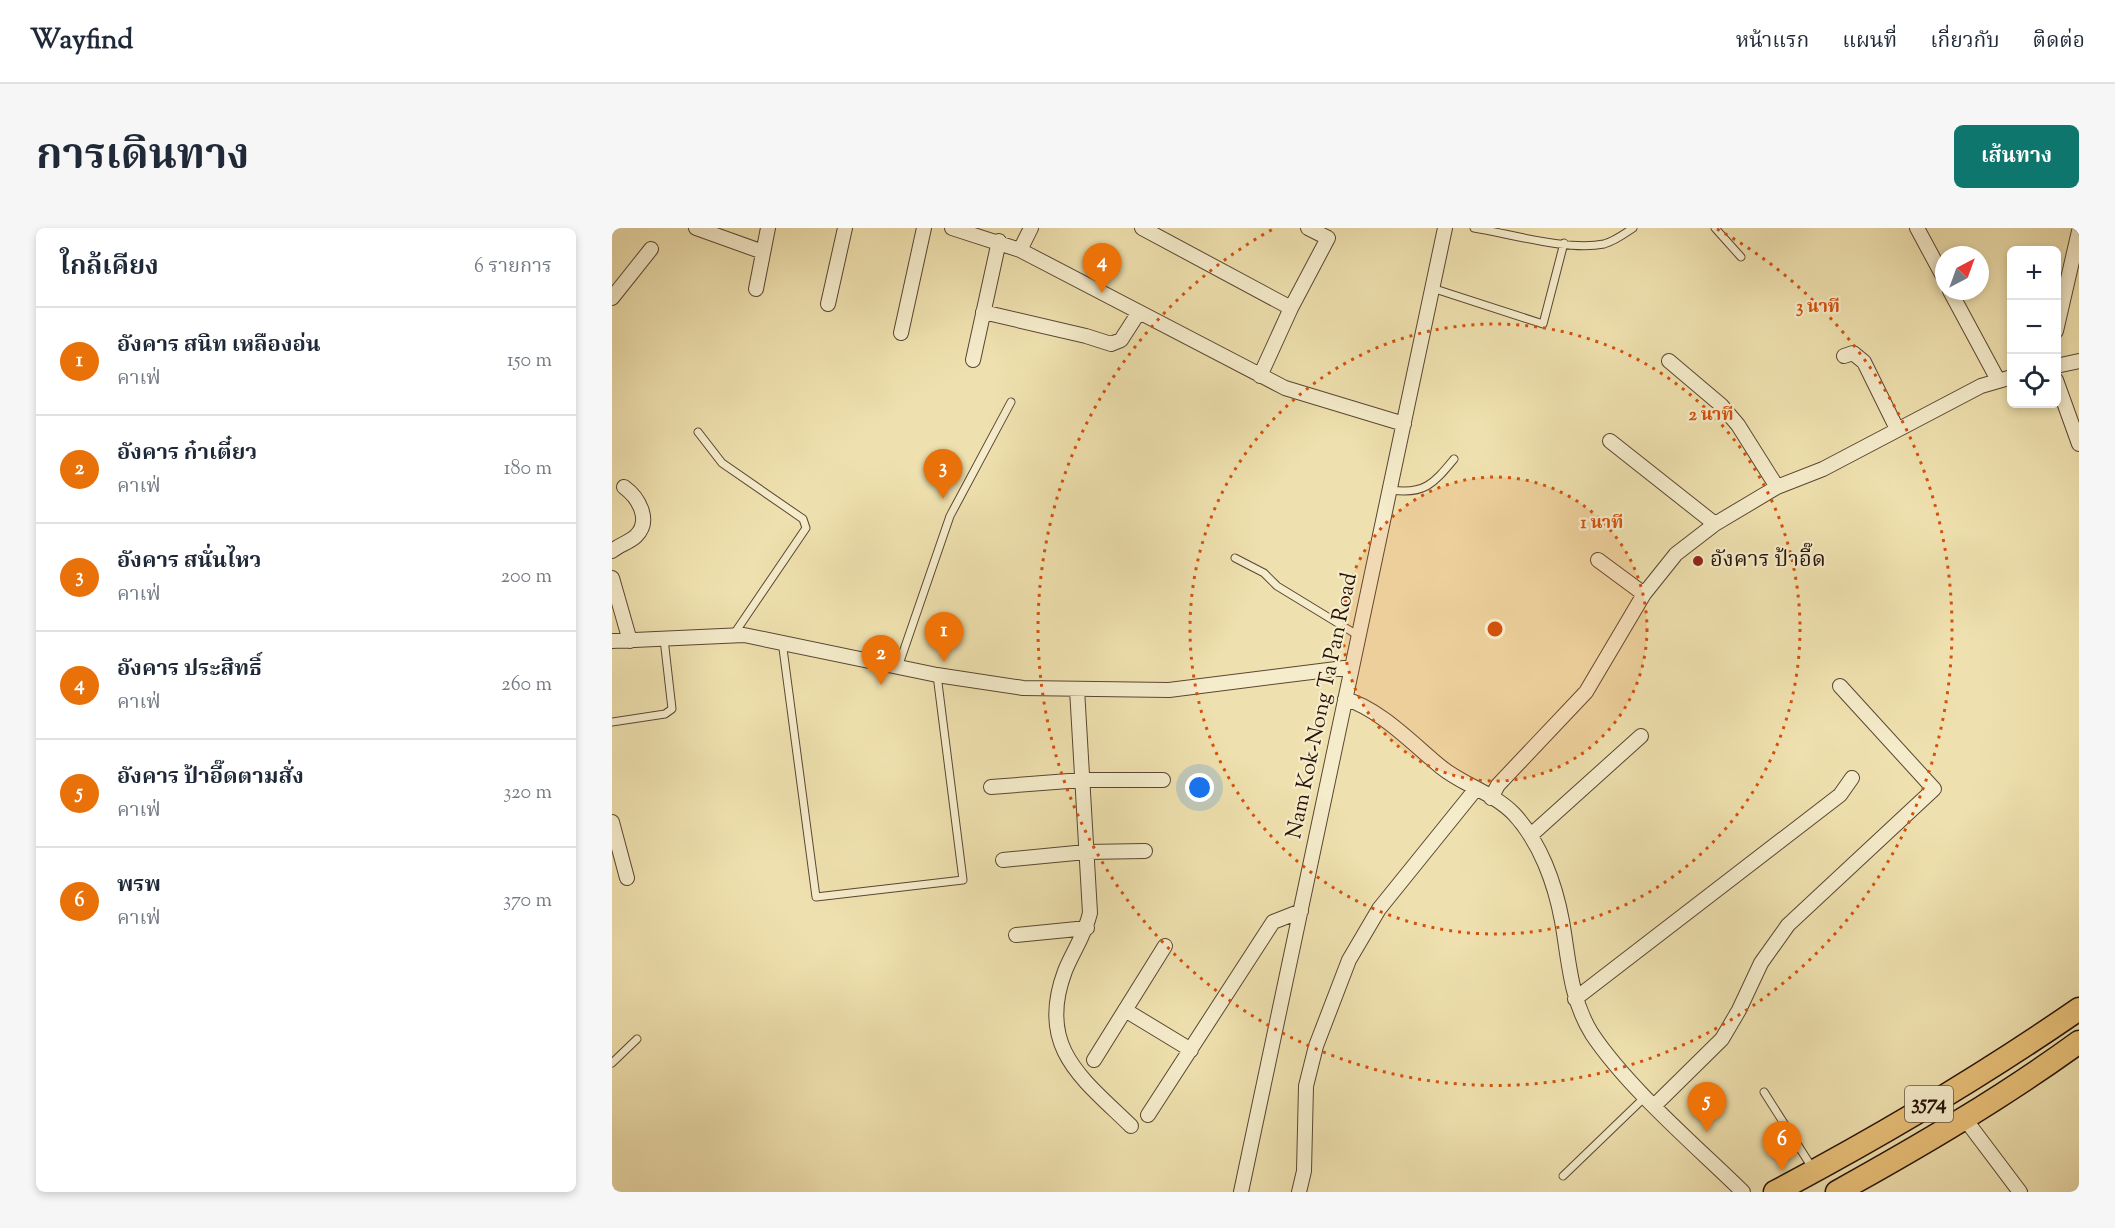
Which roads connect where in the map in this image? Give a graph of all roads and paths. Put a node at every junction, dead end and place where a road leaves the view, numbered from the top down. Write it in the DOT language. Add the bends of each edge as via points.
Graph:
graph roads {
  1 [pos="696,228"];
  2 [pos="768,228"];
  3 [pos="845,228"];
  4 [pos="924,228"];
  5 [pos="952,228"];
  6 [pos="1031,228"];
  7 [pos="1142,228"];
  8 [pos="1445,228"];
  9 [pos="1474,228"];
  10 [pos="1633,228"];
  11 [pos="1715,228"];
  12 [pos="1917,228"];
  13 [pos="1314,229"];
  14 [pos="2079,231"];
  15 [pos="999,241"];
  16 [pos="1564,243"];
  17 [pos="651,249"];
  18 [pos="1020,250"];
  19 [pos="763,252"];
  20 [pos="1741,257"];
  21 [pos="1935,261"];
  22 [pos="1432,288"];
  23 [pos="756,289"];
  24 [pos="612,298"];
  25 [pos="1956,300"];
  26 [pos="828,304"];
  27 [pos="1291,308"];
  28 [pos="2061,309"];
  29 [pos="983,312"];
  30 [pos="1139,312"];
  31 [pos="901,333"];
  32 [pos="1844,356"];
  33 [pos="973,360"];
  34 [pos="1669,361"];
  35 [pos="2079,361"];
  36 [pos="2061,365"];
  37 [pos="1260,376"];
  38 [pos="2005,379"];
  39 [pos="2061,394"];
  40 [pos="1011,402"];
  41 [pos="1404,423"];
  42 [pos="1897,429"];
  43 [pos="699,432"];
  44 [pos="1610,441"];
  45 [pos="2079,444"];
  46 [pos="1454,459"];
  47 [pos="1776,487"];
  48 [pos="624,488"];
  49 [pos="1391,490"];
  50 [pos="1715,524"];
  51 [pos="612,551"];
  52 [pos="1235,558"];
  53 [pos="1598,560"];
  54 [pos="612,578"];
  55 [pos="1644,594"];
  56 [pos="734,634"];
  57 [pos="1359,636"];
  58 [pos="664,639"];
  59 [pos="612,641"];
  60 [pos="630,641"];
  61 [pos="782,641"];
  62 [pos="897,667"];
  63 [pos="1352,667"];
  64 [pos="937,675"];
  65 [pos="1840,686"];
  66 [pos="1077,689"];
  67 [pos="1346,699"];
  68 [pos="612,722"];
  69 [pos="1641,736"];
  70 [pos="1852,778"];
  71 [pos="1082,780"];
  72 [pos="1163,780"];
  73 [pos="992,787"];
  74 [pos="1475,790"];
  75 [pos="1491,798"];
  76 [pos="612,822"];
  77 [pos="1531,835"];
  78 [pos="1145,851"];
  79 [pos="1086,852"];
  80 [pos="1003,860"];
  81 [pos="627,879"];
  82 [pos="1301,911"];
  83 [pos="1087,928"];
  84 [pos="1016,935"];
  85 [pos="1165,946"];
  86 [pos="1575,999"];
  87 [pos="2079,1009"];
  88 [pos="1125,1010"];
  89 [pos="637,1039"];
  90 [pos="2079,1042"];
  91 [pos="1191,1050"];
  92 [pos="1094,1060"];
  93 [pos="612,1063"];
  94 [pos="1764,1092"];
  95 [pos="1651,1101"];
  96 [pos="1148,1115"];
  97 [pos="1965,1119"];
  98 [pos="1131,1126"];
  99 [pos="1814,1172"];
  100 [pos="1563,1176"];
  101 [pos="1241,1192"];
  102 [pos="1299,1192"];
  103 [pos="1743,1192"];
  104 [pos="1775,1192"];
  105 [pos="1837,1192"];
  106 [pos="2020,1192"];
  1 -- 19 [label="street"];
  2 -- 19 [label="street"];
  3 -- 26 [label="street"];
  4 -- 31 [label="street"];
  5 -- 15 [label="street"];
  6 -- 18 [label="street"];
  7 -- 27 [label="street"];
  8 -- 22 [label="street, Nam Kok-Nong Ta Pan Road"];
  9 -- 16 [label="lane"];
  10 -- 16 [label="lane" via="1602,244"];
  11 -- 20 [label="lane"];
  12 -- 21 [label="street"];
  13 -- 27 [label="street" via="1328,238"];
  14 -- 28 [label="street"];
  15 -- 18 [label="street"];
  15 -- 29 [label="street"];
  16 -- 22 [label="lane" via="1544,324"];
  17 -- 24 [label="street"];
  18 -- 30 [label="street"];
  19 -- 23 [label="street"];
  22 -- 41 [label="street, Nam Kok-Nong Ta Pan Road"];
  25 -- 38 [label="street"];
  27 -- 37 [label="street"];
  29 -- 30 [label="street" via="1111,344 1121,340"];
  29 -- 33 [label="street"];
  30 -- 37 [label="street"];
  32 -- 42 [label="street" via="1853,353 1864,362"];
  34 -- 47 [label="street" via="1721,405 1738,425"];
  35 -- 36 [label="street"];
  37 -- 41 [label="street" via="1306,397"];
  38 -- 42 [label="street"];
  39 -- 45 [label="street"];
  40 -- 62 [label="lane" via="950,516"];
  41 -- 49 [label="street, Nam Kok-Nong Ta Pan Road"];
  42 -- 47 [label="street" via="1823,469"];
  43 -- 56 [label="lane" via="722,463 803,519 806,528"];
  44 -- 50 [label="street"];
  46 -- 49 [label="lane" via="1431,484 1419,490"];
  47 -- 50 [label="street"];
  48 -- 51 [label="street" via="639,502 642,525 637,535"];
  49 -- 57 [label="street, Nam Kok-Nong Ta Pan Road"];
  50 -- 55 [label="street" via="1676,554"];
  52 -- 57 [label="lane"];
  53 -- 55 [label="street"];
  54 -- 60 [label="street"];
  55 -- 75 [label="street" via="1586,692 1498,785"];
  56 -- 58 [label="street"];
  56 -- 61 [label="street"];
  57 -- 63 [label="street, Nam Kok-Nong Ta Pan Road"];
  58 -- 60 [label="street"];
  58 -- 68 [label="lane" via="672,708 665,714"];
  59 -- 60 [label="street"];
  61 -- 62 [label="street"];
  61 -- 64 [label="lane" via="816,897 963,880"];
  62 -- 64 [label="street"];
  63 -- 66 [label="street" via="1169,690"];
  63 -- 67 [label="street, Nam Kok-Nong Ta Pan Road"];
  64 -- 66 [label="street" via="1023,688"];
  65 -- 95 [label="street" via="1934,789 1788,925 1761,963 1722,1039"];
  66 -- 71 [label="street"];
  67 -- 74 [label="street" via="1369,709"];
  67 -- 82 [label="street, Nam Kok-Nong Ta Pan Road"];
  69 -- 77 [label="street"];
  70 -- 86 [label="street" via="1840,795"];
  71 -- 72 [label="street"];
  71 -- 73 [label="street"];
  71 -- 79 [label="street"];
  74 -- 75 [label="street"];
  74 -- 102 [label="street" via="1379,909 1341,978 1306,1086 1304,1172"];
  75 -- 77 [label="street" via="1513,814"];
  76 -- 81 [label="street"];
  77 -- 86 [label="street" via="1557,900"];
  78 -- 79 [label="street"];
  79 -- 80 [label="street"];
  79 -- 83 [label="street" via="1090,913"];
  82 -- 91 [label="street" via="1273,922"];
  82 -- 101 [label="street, Nam Kok-Nong Ta Pan Road"];
  83 -- 84 [label="street"];
  83 -- 98 [label="street" via="1060,988 1058,1035 1065,1058 1075,1071"];
  85 -- 88 [label="street"];
  86 -- 95 [label="street" via="1593,1034"];
  87 -- 99 [label="main road, 3574" via="2010,1056"];
  88 -- 91 [label="street"];
  88 -- 92 [label="street"];
  89 -- 93 [label="lane"];
  90 -- 97 [label="main road, 3574"];
  91 -- 96 [label="street"];
  94 -- 99 [label="lane"];
  95 -- 100 [label="lane"];
  95 -- 103 [label="street"];
  97 -- 105 [label="main road, 3574"];
  97 -- 106 [label="street"];
  99 -- 104 [label="main road, 3574"];
}
